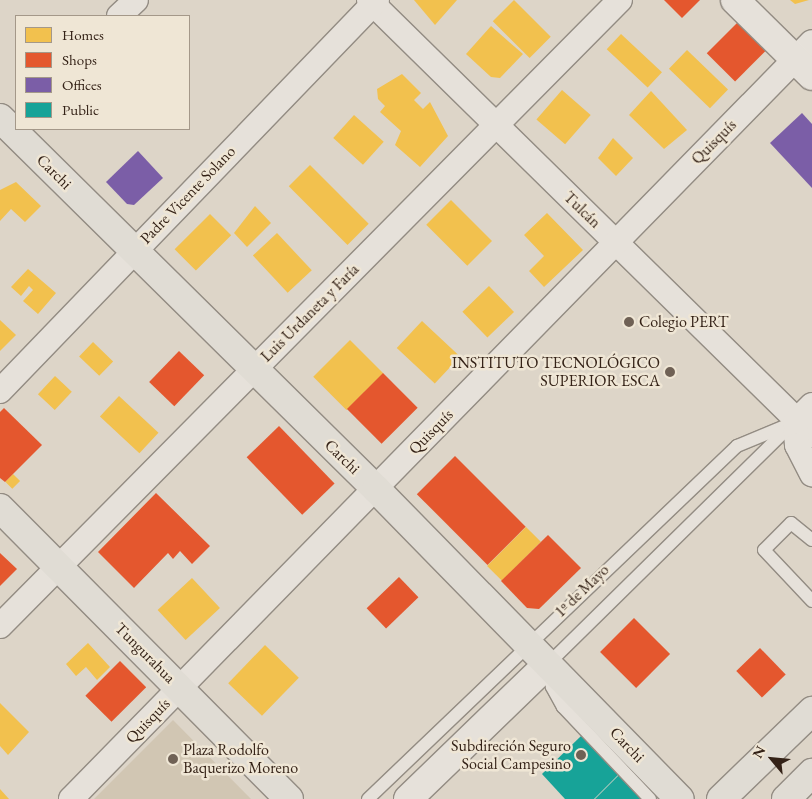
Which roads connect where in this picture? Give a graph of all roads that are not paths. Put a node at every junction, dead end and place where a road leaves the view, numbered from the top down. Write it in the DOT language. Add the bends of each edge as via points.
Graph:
graph roads {
  1 [pos="136,0"];
  2 [pos="620,0"];
  3 [pos="735,0"];
  4 [pos="373,1"];
  5 [pos="120,15"];
  6 [pos="806,59"];
  7 [pos="6,124"];
  8 [pos="496,126"];
  9 [pos="615,242"];
  10 [pos="133,251"];
  11 [pos="252,371"];
  12 [pos="0,391"];
  13 [pos="812,405"];
  14 [pos="803,428"];
  15 [pos="812,441"];
  16 [pos="812,474"];
  17 [pos="376,489"];
  18 [pos="0,508"];
  19 [pos="812,540"];
  20 [pos="59,566"];
  21 [pos="812,601"];
  22 [pos="0,626"];
  23 [pos="528,643"];
  24 [pos="548,664"];
  25 [pos="180,688"];
  26 [pos="812,711"];
  27 [pos="812,773"];
  28 [pos="71,799"];
  29 [pos="288,799"];
  30 [pos="368,799"];
  31 [pos="408,799"];
  32 [pos="650,799"];
  33 [pos="680,799"];
  34 [pos="721,799"];
  35 [pos="786,799"];
  1 -- 5 [label="street"];
  2 -- 8 [label="street, Luis Urdaneta y Faría"];
  3 -- 6 [label="street"];
  4 -- 8 [label="street, Tulcán"];
  4 -- 10 [label="street, Padre Vicente Solano"];
  6 -- 9 [label="street, Quisquís"];
  7 -- 10 [label="main road, Carchi"];
  8 -- 9 [label="street, Tulcán"];
  8 -- 11 [label="street, Luis Urdaneta y Faría"];
  9 -- 14 [label="street, Tulcán"];
  9 -- 17 [label="street, Quisquís"];
  10 -- 11 [label="main road, Carchi"];
  10 -- 12 [label="street, Padre Vicente Solano"];
  11 -- 17 [label="main road, Carchi"];
  11 -- 20 [label="street, Luis Urdaneta y Faría"];
  13 -- 14 [label="street, 1º de Mayo"];
  14 -- 15 [label="lane"];
  14 -- 16 [label="street" via="797,445"];
  14 -- 23 [label="lane, 1º de Mayo" via="737,446"];
  14 -- 24 [label="lane"];
  17 -- 23 [label="main road, Carchi"];
  17 -- 25 [label="street, Quisquís"];
  18 -- 20 [label="main road, Tungurahua"];
  19 -- 21 [label="lane" via="791,523 764,550"];
  20 -- 22 [label="street, Luis Urdaneta y Faría"];
  20 -- 25 [label="main road, Tungurahua"];
  23 -- 24 [label="main road, Carchi"];
  23 -- 30 [label="lane, 1º de Mayo"];
  24 -- 31 [label="street"];
  24 -- 32 [label="lane" via="552,687 563,707"];
  24 -- 33 [label="main road, Carchi"];
  25 -- 28 [label="street, Quisquís"];
  25 -- 29 [label="main road, Tungurahua"];
  26 -- 34 [label="main road"];
  27 -- 35 [label="main road"];
}
